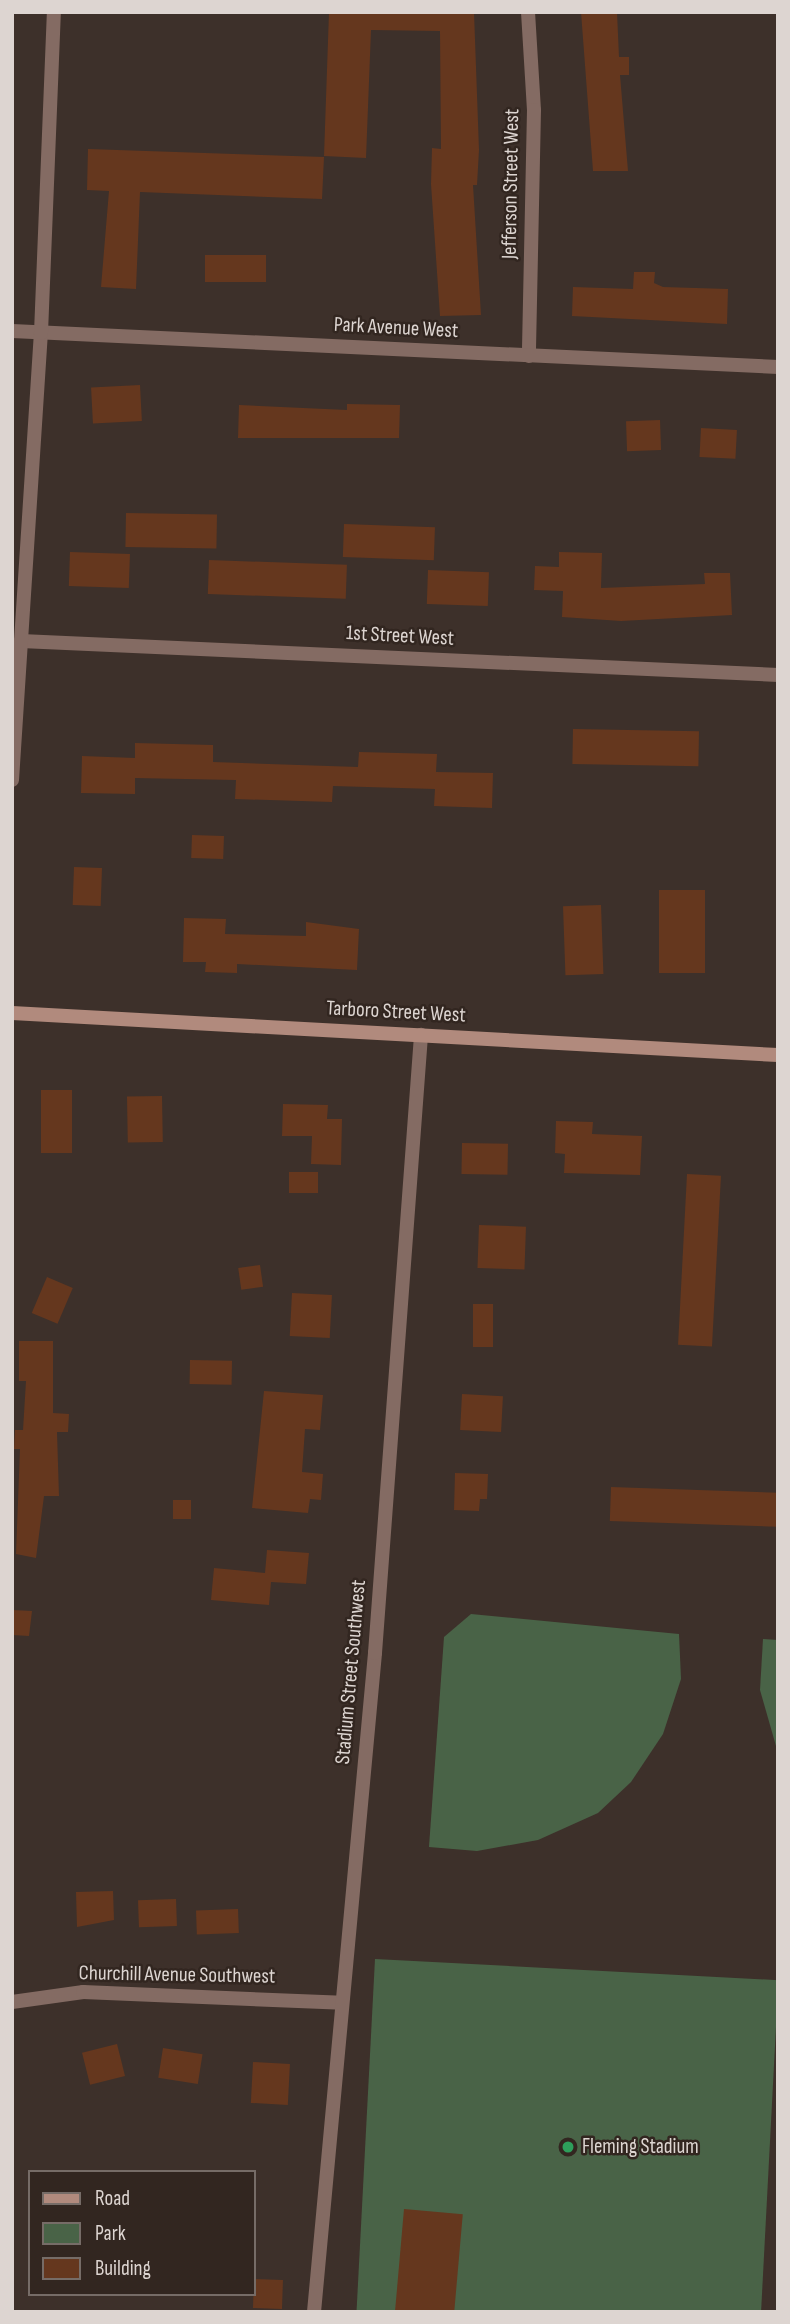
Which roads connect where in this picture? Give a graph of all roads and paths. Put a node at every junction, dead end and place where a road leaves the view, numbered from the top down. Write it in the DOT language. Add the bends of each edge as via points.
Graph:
graph roads {
  1 [pos="54,12"];
  2 [pos="528,12"];
  3 [pos="12,331"];
  4 [pos="41,333"];
  5 [pos="529,356"];
  6 [pos="778,367"];
  7 [pos="21,641"];
  8 [pos="778,675"];
  9 [pos="12,780"];
  10 [pos="12,1013"];
  11 [pos="421,1035"];
  12 [pos="778,1055"];
  13 [pos="12,2002"];
  14 [pos="342,2003"];
  15 [pos="314,2312"];
  1 -- 4 [label="street"];
  2 -- 5 [label="street, Jefferson Street West" via="534,110"];
  3 -- 4 [label="street, Park Avenue West"];
  4 -- 5 [label="street, Park Avenue West"];
  4 -- 7 [label="street"];
  5 -- 6 [label="street, Park Avenue West"];
  7 -- 8 [label="street, 1st Street West"];
  7 -- 9 [label="street"];
  10 -- 11 [label="main road, Tarboro Street West"];
  11 -- 12 [label="main road, Tarboro Street West"];
  11 -- 14 [label="street, Stadium Street Southwest"];
  13 -- 14 [label="street, Churchill Avenue Southwest" via="83,1992"];
  14 -- 15 [label="street, Stadium Street Southwest"];
}
